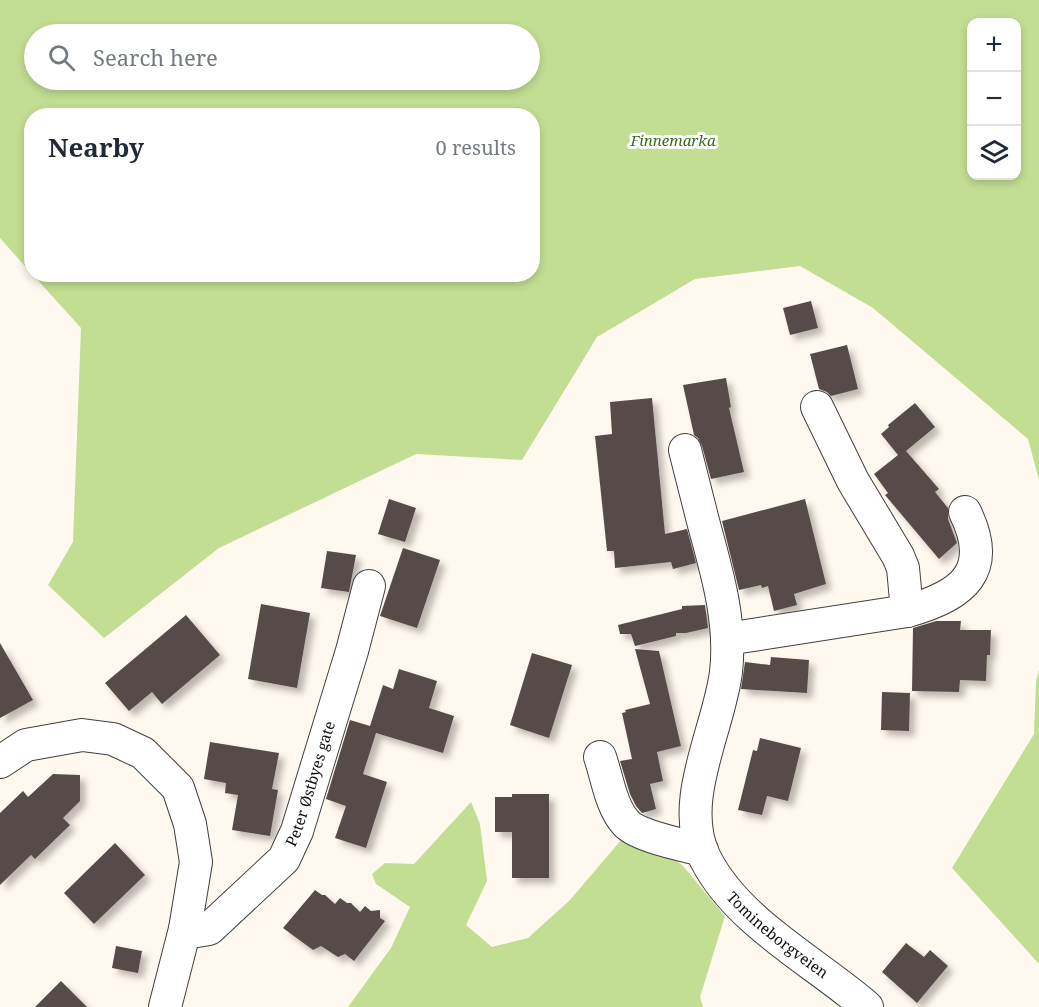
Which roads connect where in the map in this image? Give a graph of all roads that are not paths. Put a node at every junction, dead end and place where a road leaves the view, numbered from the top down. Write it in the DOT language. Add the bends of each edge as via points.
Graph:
graph roads {
  1 [pos="817,407"];
  2 [pos="686,450"];
  3 [pos="965,512"];
  4 [pos="369,586"];
  5 [pos="908,611"];
  6 [pos="728,639"];
  7 [pos="600,757"];
  8 [pos="0,762"];
  9 [pos="702,850"];
  10 [pos="185,929"];
  11 [pos="165,1007"];
  12 [pos="867,1007"];
  1 -- 5 [label="street" via="853,482 898,556"];
  2 -- 6 [label="street, Tomineborgveien" via="713,556"];
  3 -- 5 [label="street" via="976,542 977,556 971,573 948,597"];
  4 -- 10 [label="street, Peter Østbyes gate" via="297,831 284,858 208,929"];
  5 -- 6 [label="street"];
  6 -- 9 [label="street, Tomineborgveien" via="726,674 696,801 696,826"];
  7 -- 9 [label="street" via="615,804 626,824"];
  8 -- 10 [label="street" via="26,745 82,735 113,739 143,753 178,788 190,824 196,862"];
  9 -- 12 [label="street, Tomineborgveien" via="727,892 767,930"];
  10 -- 11 [label="street"];
}
